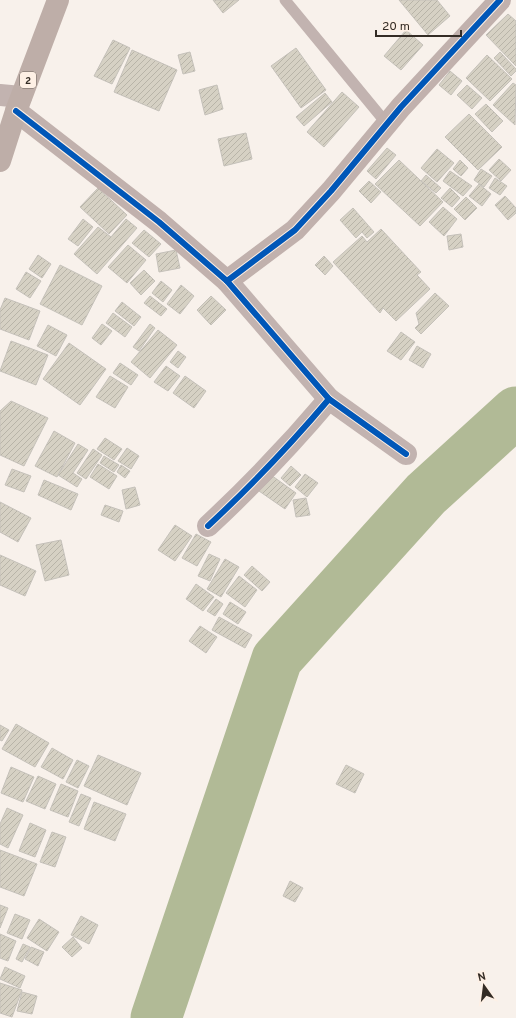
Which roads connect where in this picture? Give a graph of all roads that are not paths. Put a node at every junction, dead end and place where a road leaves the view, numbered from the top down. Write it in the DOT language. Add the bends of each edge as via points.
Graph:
graph roads {
  1 [pos="58,0"];
  2 [pos="285,0"];
  3 [pos="500,0"];
  4 [pos="0,95"];
  5 [pos="19,104"];
  6 [pos="387,124"];
  7 [pos="0,161"];
  8 [pos="227,281"];
  9 [pos="329,399"];
  10 [pos="406,454"];
  11 [pos="208,526"];
  1 -- 5 [label="highway, 2"];
  2 -- 6 [label="lane"];
  3 -- 6 [label="street"];
  4 -- 5 [label="street"];
  5 -- 7 [label="highway, 2"];
  5 -- 8 [label="street"];
  6 -- 8 [label="street" via="295,230"];
  8 -- 9 [label="street"];
  9 -- 10 [label="street"];
  9 -- 11 [label="street" via="283,453"];
}
